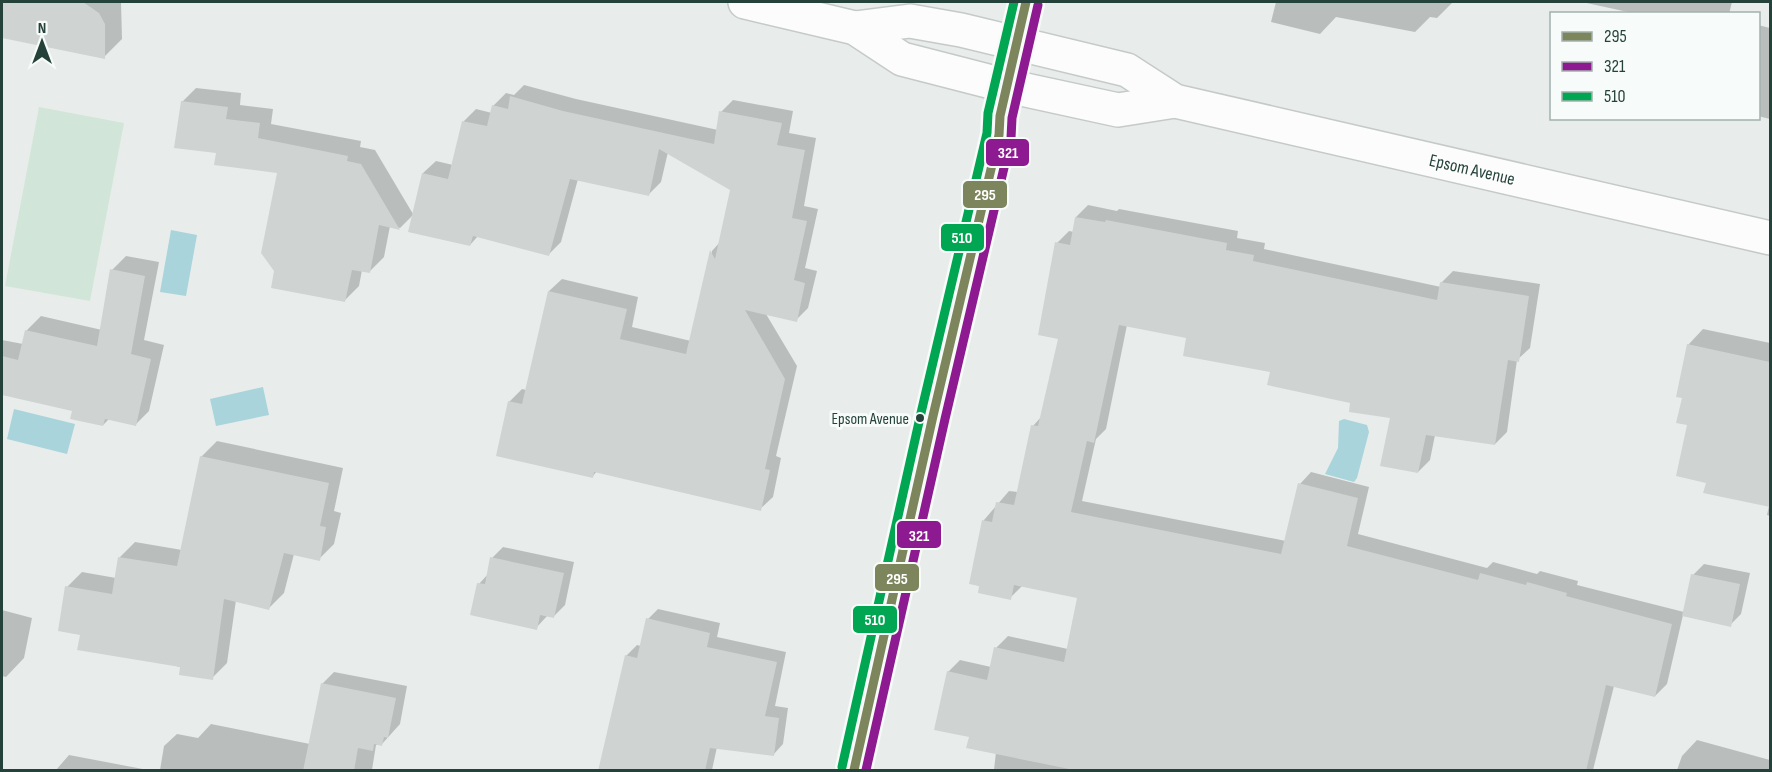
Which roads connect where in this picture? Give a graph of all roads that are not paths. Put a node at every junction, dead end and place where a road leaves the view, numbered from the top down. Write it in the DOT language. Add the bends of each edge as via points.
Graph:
graph roads {
  1 [pos="745,2"];
  2 [pos="1026,2"];
  3 [pos="855,28"];
  4 [pos="1017,43"];
  5 [pos="1007,86"];
  6 [pos="1175,101"];
  7 [pos="1770,238"];
  8 [pos="854,771"];
  1 -- 3 [label="street, Epsom Avenue"];
  2 -- 4 [label="main road"];
  3 -- 4 [label="street, Epsom Avenue" via="910,21"];
  3 -- 5 [label="street, Epsom Avenue" via="902,59"];
  4 -- 5 [label="main road"];
  4 -- 6 [label="street, Epsom Avenue" via="1127,70"];
  5 -- 6 [label="street, Epsom Avenue" via="1118,110"];
  5 -- 8 [label="main road"];
  6 -- 7 [label="street, Epsom Avenue"];
}
